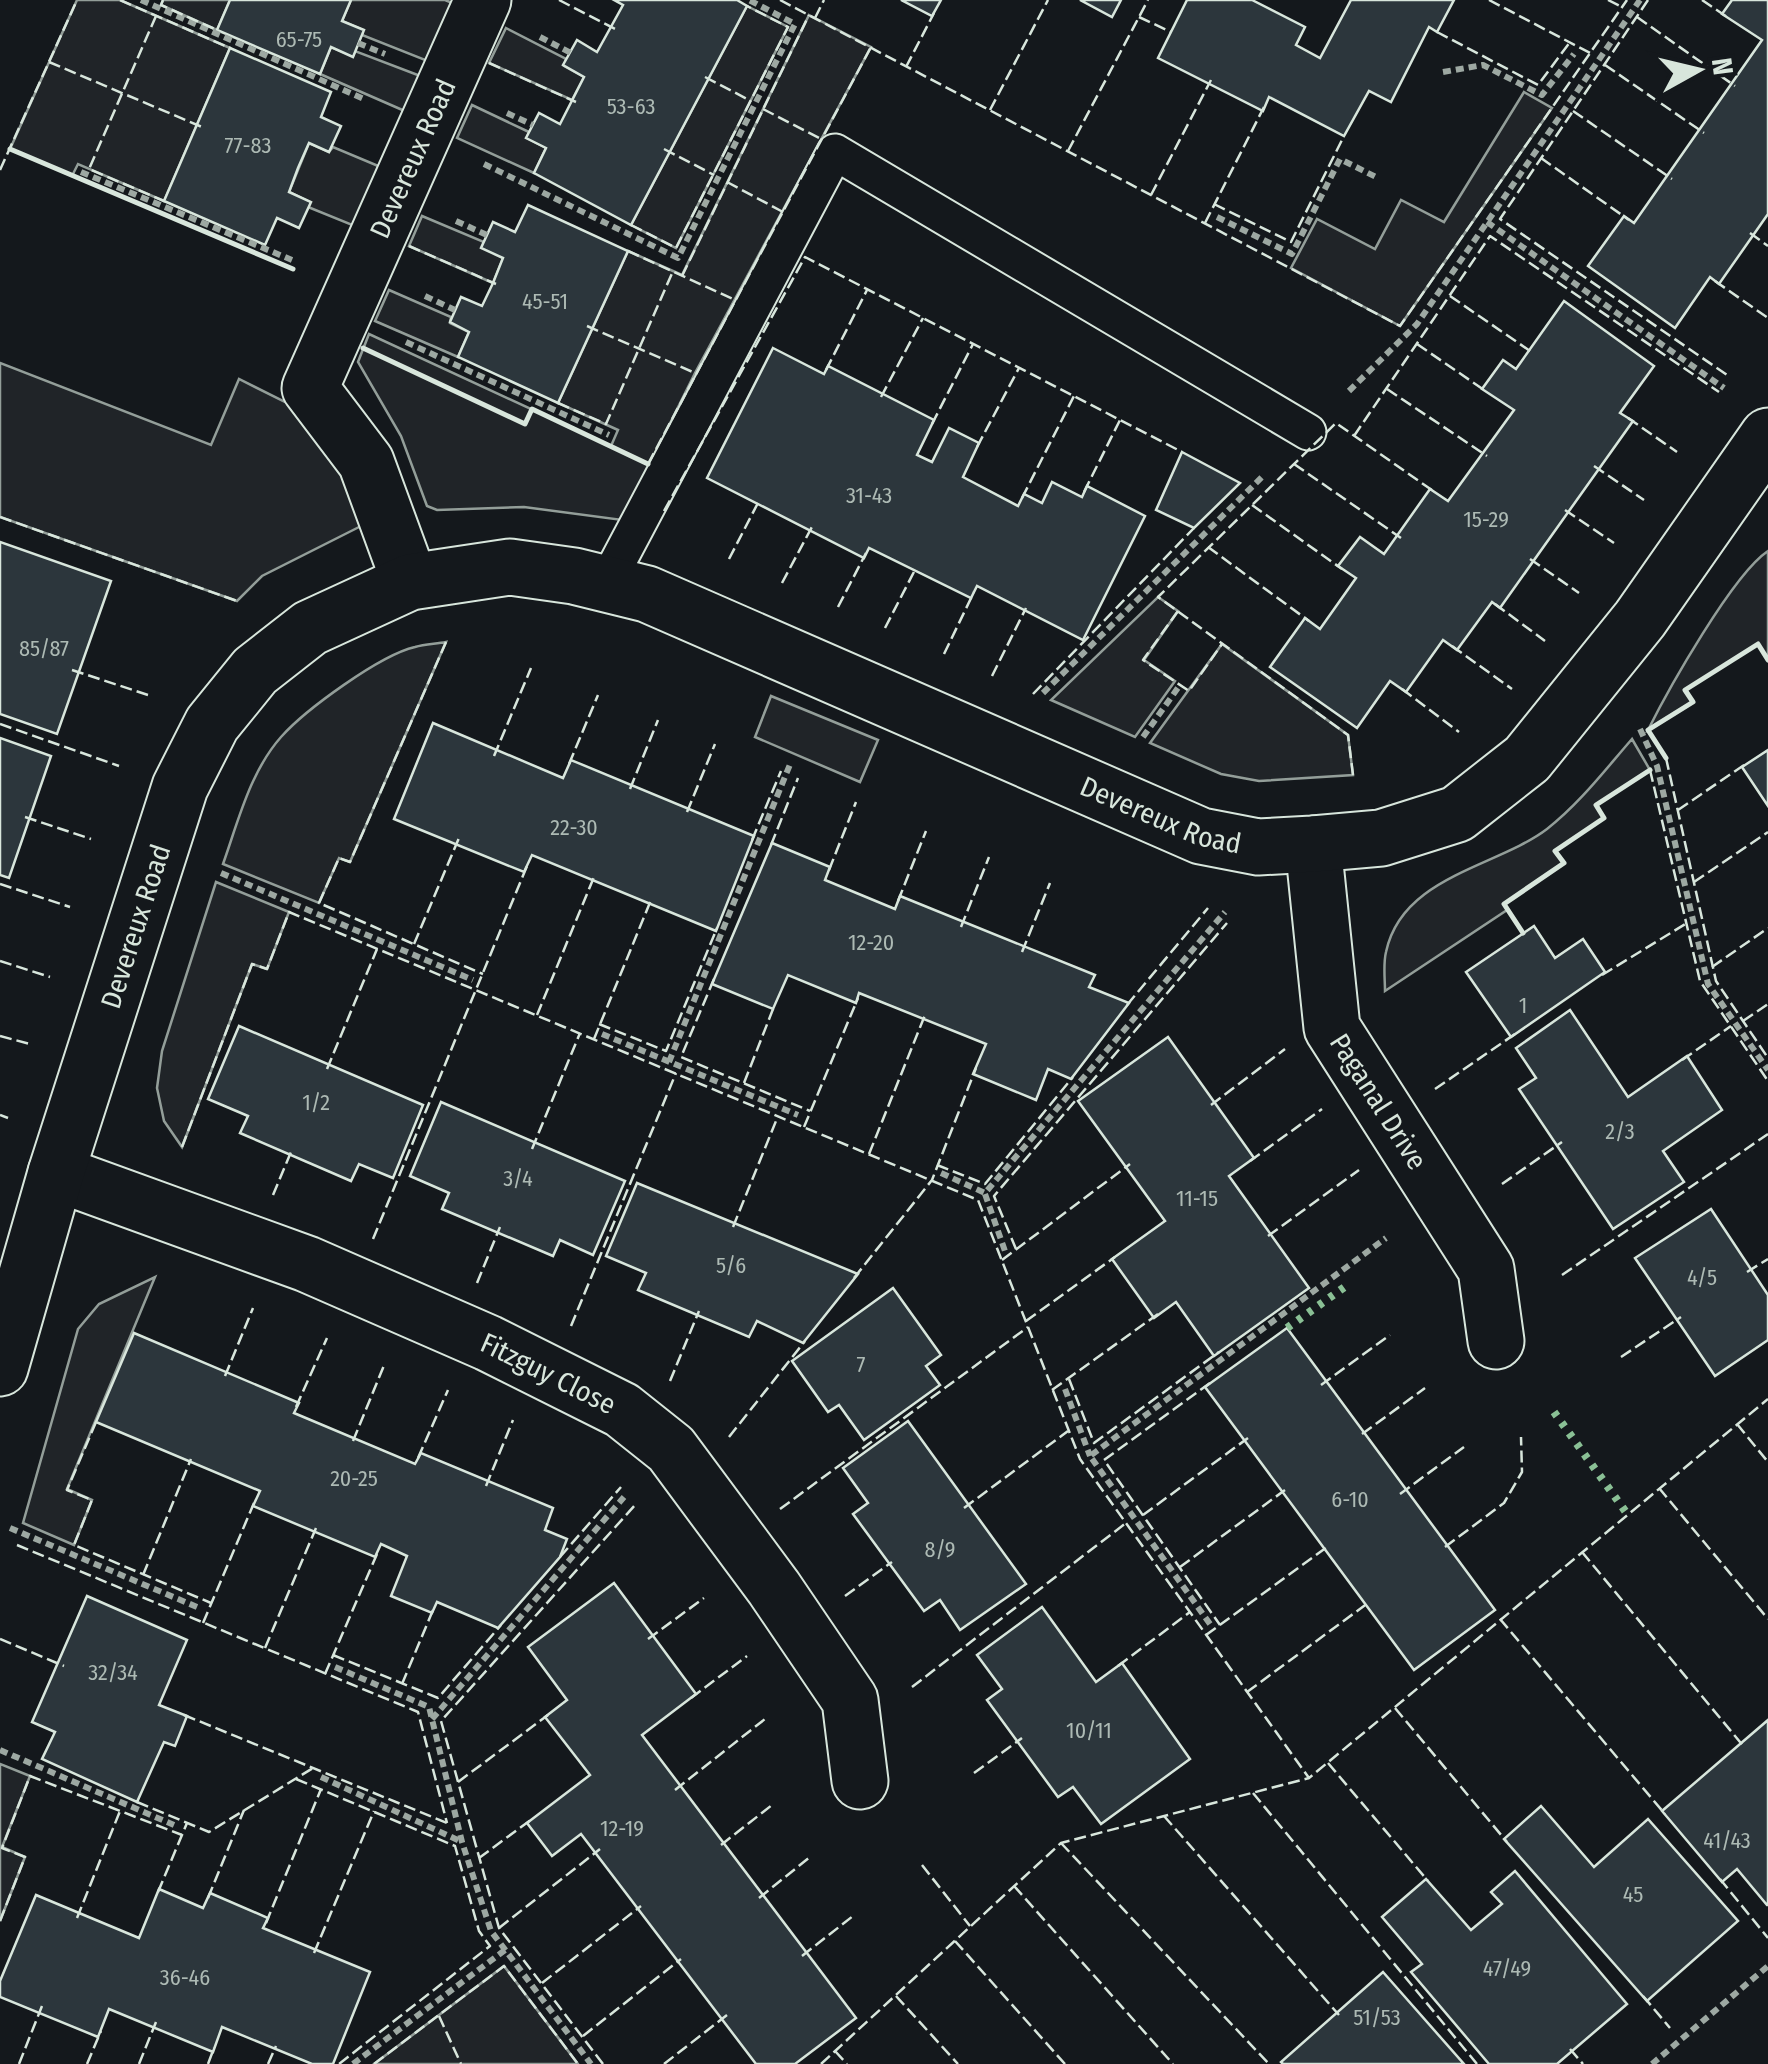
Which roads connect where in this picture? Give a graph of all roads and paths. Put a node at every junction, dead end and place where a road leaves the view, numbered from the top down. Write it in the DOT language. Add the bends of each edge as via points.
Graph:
graph roads {
  1 [pos="141,0"];
  2 [pos="482,0"];
  3 [pos="750,0"];
  4 [pos="1640,0"];
  5 [pos="156,3"];
  6 [pos="1574,54"];
  7 [pos="1443,72"];
  8 [pos="424,130"];
  9 [pos="81,172"];
  10 [pos="1378,178"];
  11 [pos="1217,217"];
  12 [pos="1487,222"];
  13 [pos="349,300"];
  14 [pos="1751,416"];
  15 [pos="1308,432"];
  16 [pos="609,436"];
  17 [pos="410,582"];
  18 [pos="606,584"];
  19 [pos="1180,686"];
  20 [pos="1030,706"];
  21 [pos="1634,717"];
  22 [pos="1134,750"];
  23 [pos="791,762"];
  24 [pos="1313,844"];
  25 [pos="207,867"];
  26 [pos="1233,903"];
  27 [pos="472,980"];
  28 [pos="602,1034"];
  29 [pos="669,1062"];
  30 [pos="1768,1070"];
  31 [pos="798,1115"];
  32 [pos="56,1173"];
  33 [pos="941,1173"];
  34 [pos="985,1194"];
  35 [pos="1388,1237"];
  36 [pos="1006,1254"];
  37 [pos="1496,1341"];
  38 [pos="0,1368"];
  39 [pos="1065,1389"];
  40 [pos="1090,1456"];
  41 [pos="624,1496"];
  42 [pos="10,1528"];
  43 [pos="196,1607"];
  44 [pos="1210,1624"];
  45 [pos="334,1668"];
  46 [pos="432,1720"];
  47 [pos="0,1750"];
  48 [pos="320,1778"];
  49 [pos="860,1782"];
  50 [pos="174,1824"];
  51 [pos="462,1842"];
  52 [pos="505,1950"];
  53 [pos="1768,1966"];
  54 [pos="353,2064"];
  55 [pos="591,2064"];
  56 [pos="1652,2064"];
  1 -- 5 [label="path"];
  2 -- 8 [label="street, Devereux Road"];
  3 -- 8 [label="path" via="795,24 678,258"];
  4 -- 12 [label="path"];
  5 -- 8 [label="path"];
  6 -- 7 [label="path" via="1542,94 1483,64"];
  8 -- 13 [label="street, Devereux Road"];
  9 -- 13 [label="path"];
  10 -- 11 [label="path" via="1340,159 1292,254"];
  12 -- 14 [label="path"];
  12 -- 15 [label="path" via="1417,324"];
  13 -- 16 [label="path"];
  13 -- 17 [label="street, Devereux Road" via="310,388 366,462"];
  14 -- 24 [label="street, Devereux Road" via="1640,619 1527,759 1458,814 1381,838"];
  15 -- 18 [label="lane" via="835,152"];
  15 -- 20 [label="path"];
  17 -- 18 [label="street, Devereux Road" via="510,567"];
  17 -- 32 [label="street, Devereux Road" via="310,628 255,672 212,724 180,787"];
  18 -- 24 [label="street, Devereux Road" via="647,594 1202,836 1258,847"];
  19 -- 22 [label="path"];
  21 -- 30 [label="path" via="1657,766 1708,984"];
  23 -- 29 [label="path"];
  24 -- 37 [label="street, Paganal Drive" via="1332,1028 1486,1269"];
  25 -- 27 [label="path"];
  26 -- 34 [label="path"];
  28 -- 29 [label="path"];
  29 -- 31 [label="path"];
  32 -- 38 [label="street, Devereux Road"];
  32 -- 49 [label="street, Fitzguy Close" via="307,1264 622,1410 671,1449 850,1700"];
  33 -- 34 [label="path"];
  34 -- 36 [label="path"];
  35 -- 40 [label="path"];
  39 -- 40 [label="path"];
  40 -- 44 [label="path"];
  41 -- 46 [label="path"];
  42 -- 43 [label="path"];
  45 -- 46 [label="path" via="428,1707"];
  46 -- 51 [label="path"];
  47 -- 50 [label="path"];
  48 -- 51 [label="path"];
  51 -- 52 [label="path" via="491,1931"];
  52 -- 54 [label="path"];
  52 -- 55 [label="path"];
  53 -- 56 [label="path"];
}
